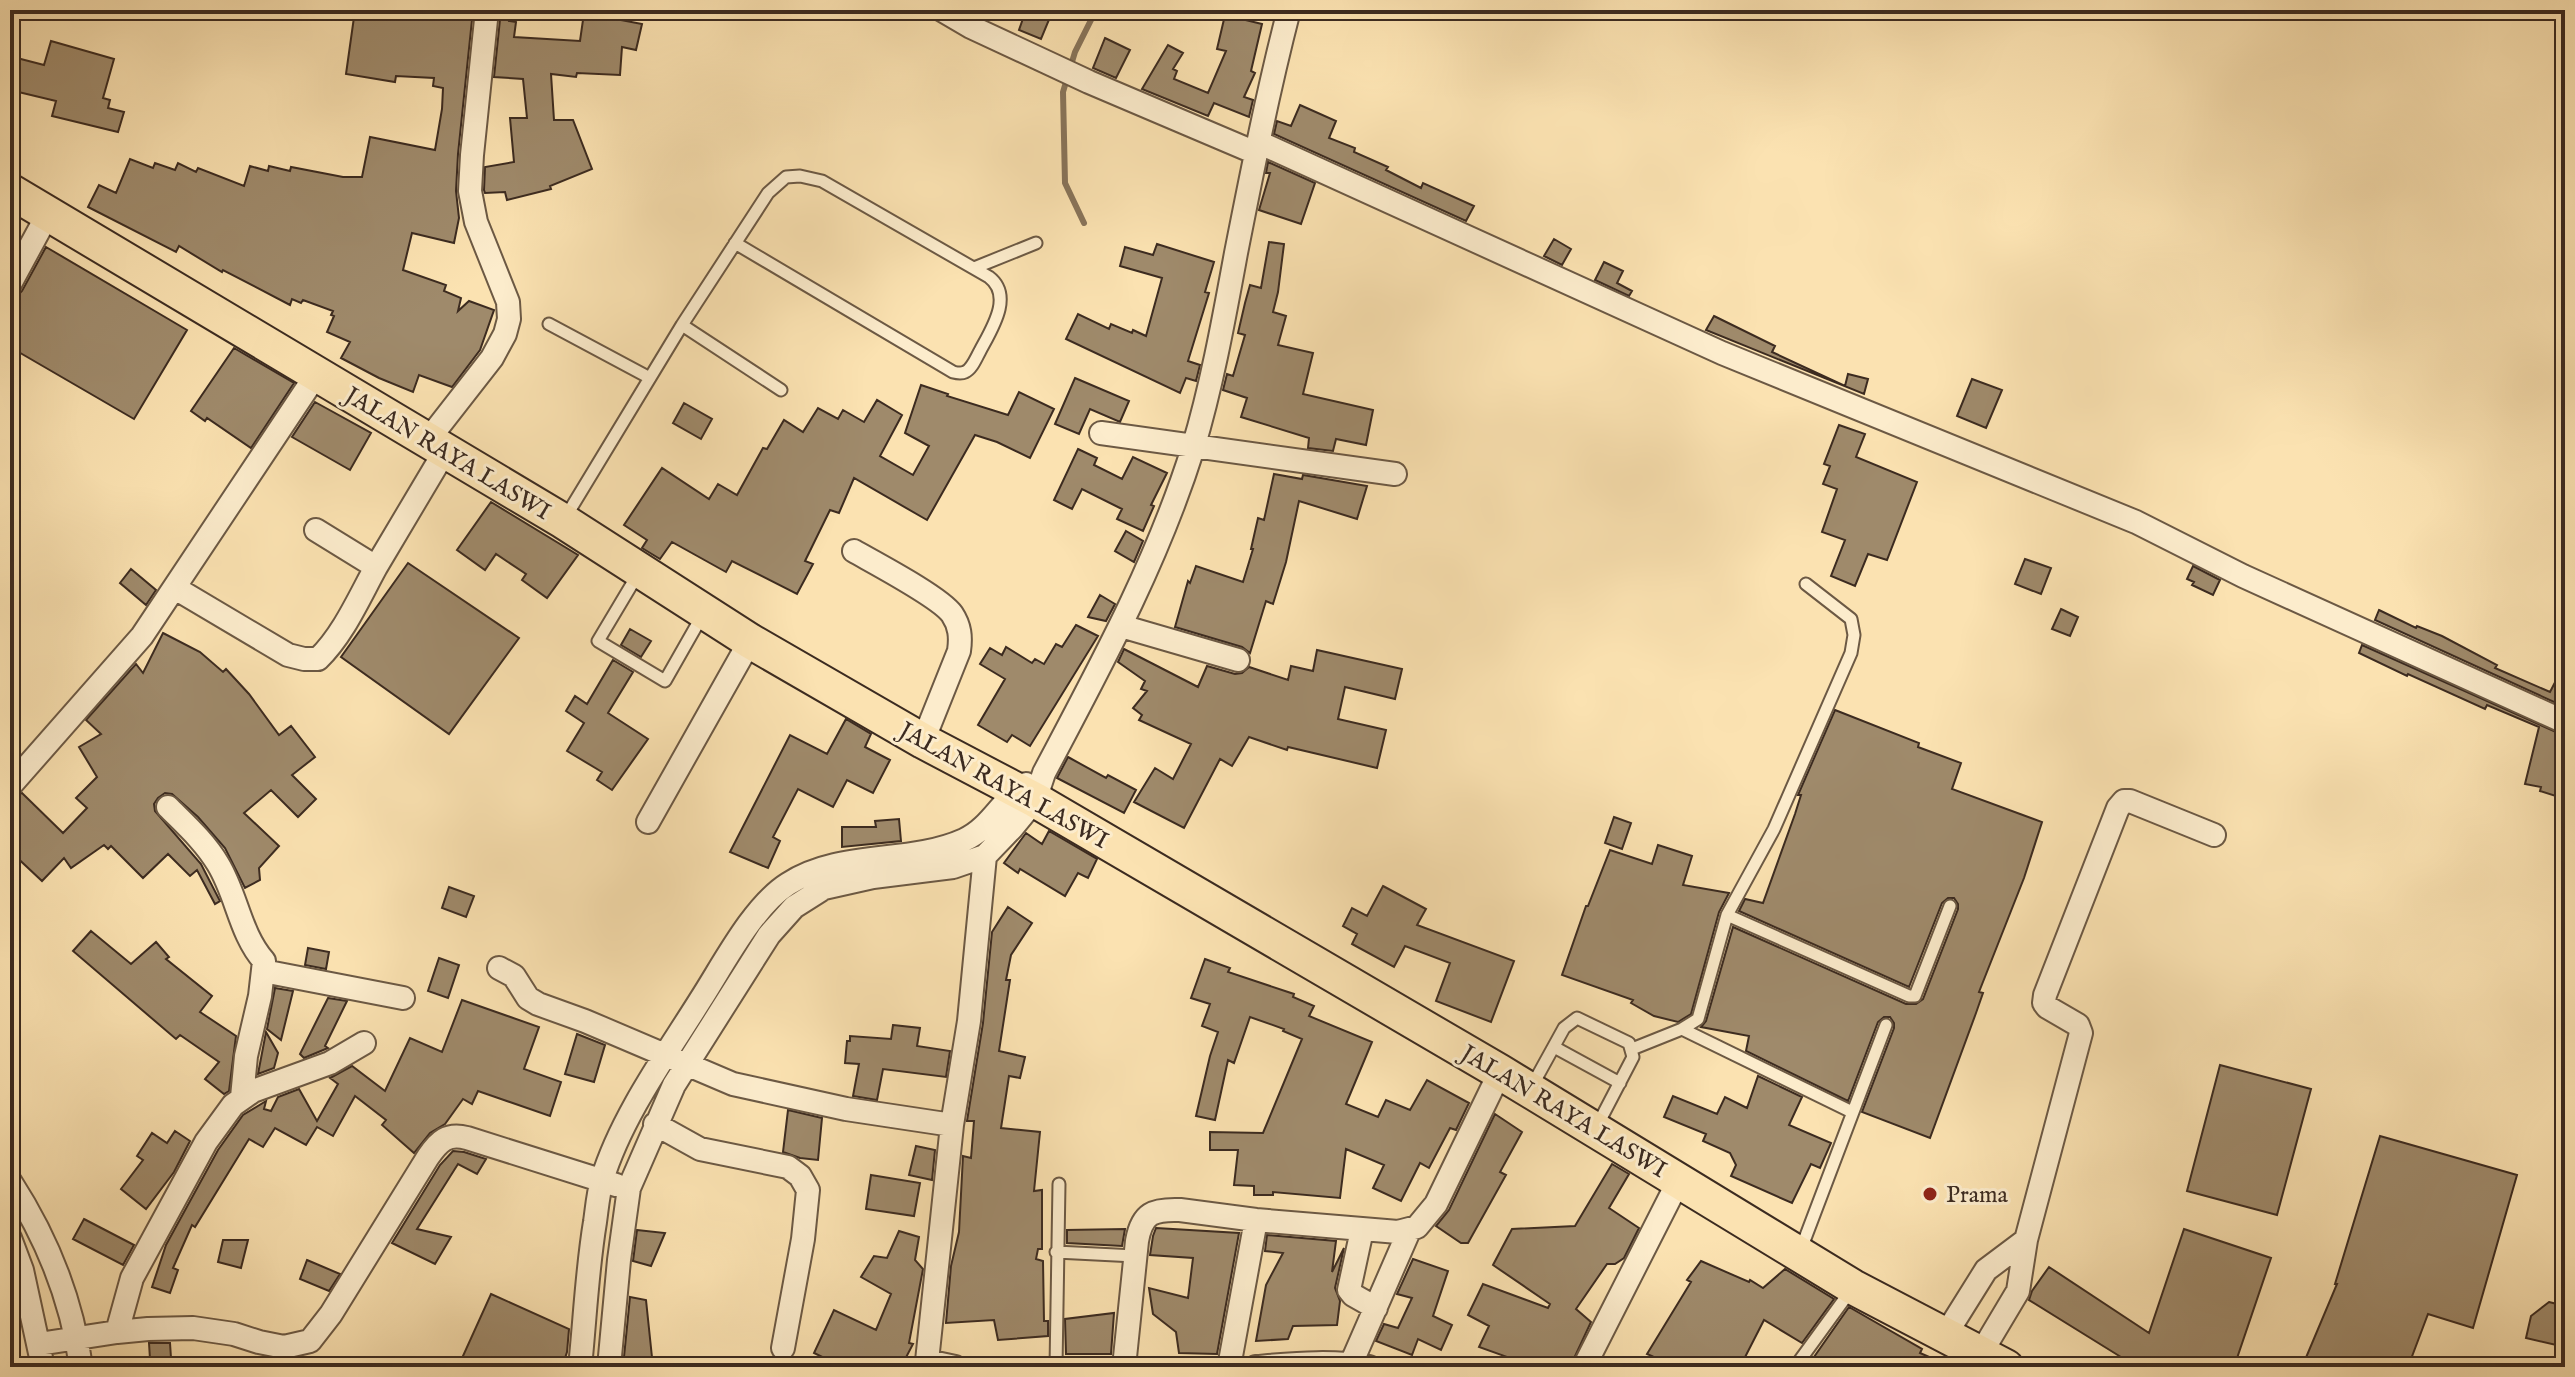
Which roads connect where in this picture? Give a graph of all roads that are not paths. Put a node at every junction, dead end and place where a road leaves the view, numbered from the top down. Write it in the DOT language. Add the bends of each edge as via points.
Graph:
graph roads {
  1 [pos="487,10"];
  2 [pos="942,10"];
  3 [pos="1289,10"];
  4 [pos="1257,147"];
  5 [pos="10,191"];
  6 [pos="49,212"];
  7 [pos="735,243"];
  8 [pos="1036,243"];
  9 [pos="974,268"];
  10 [pos="10,284"];
  11 [pos="549,324"];
  12 [pos="682,325"];
  13 [pos="316,375"];
  14 [pos="650,378"];
  15 [pos="781,390"];
  16 [pos="1101,433"];
  17 [pos="437,446"];
  18 [pos="1193,447"];
  19 [pos="1395,474"];
  20 [pos="563,521"];
  21 [pos="316,530"];
  22 [pos="854,551"];
  23 [pos="376,567"];
  24 [pos="640,570"];
  25 [pos="1806,584"];
  26 [pos="175,588"];
  27 [pos="705,612"];
  28 [pos="1121,626"];
  29 [pos="750,641"];
  30 [pos="1238,660"];
  31 [pos="2565,722"];
  32 [pos="923,741"];
  33 [pos="10,786"];
  34 [pos="1032,788"];
  35 [pos="168,807"];
  36 [pos="648,822"];
  37 [pos="2214,835"];
  38 [pos="985,856"];
  39 [pos="1950,906"];
  40 [pos="1727,915"];
  41 [pos="499,968"];
  42 [pos="263,971"];
  43 [pos="403,998"];
  44 [pos="1886,1025"];
  45 [pos="1682,1029"];
  46 [pos="364,1043"];
  47 [pos="1554,1047"];
  48 [pos="1632,1049"];
  49 [pos="676,1060"];
  50 [pos="1500,1072"];
  51 [pos="1620,1083"];
  52 [pos="1529,1090"];
  53 [pos="242,1097"];
  54 [pos="1852,1112"];
  55 [pos="655,1124"];
  56 [pos="952,1125"];
  57 [pos="1595,1129"];
  58 [pos="1679,1180"];
  59 [pos="10,1181"];
  60 [pos="601,1182"];
  61 [pos="1059,1184"];
  62 [pos="629,1188"];
  63 [pos="1256,1220"];
  64 [pos="1362,1230"];
  65 [pos="1409,1231"];
  66 [pos="10,1238"];
  67 [pos="2026,1240"];
  68 [pos="1056,1252"];
  69 [pos="1799,1254"];
  70 [pos="1135,1256"];
  71 [pos="1853,1287"];
  72 [pos="1376,1308"];
  73 [pos="117,1332"];
  74 [pos="1946,1334"];
  75 [pos="59,1342"];
  76 [pos="783,1348"];
  77 [pos="1993,1360"];
  78 [pos="926,1364"];
  79 [pos="1360,1365"];
  80 [pos="43,1367"];
  81 [pos="81,1367"];
  82 [pos="580,1367"];
  83 [pos="609,1367"];
  84 [pos="955,1367"];
  85 [pos="1056,1367"];
  86 [pos="1124,1367"];
  87 [pos="1229,1367"];
  88 [pos="1256,1367"];
  89 [pos="1584,1367"];
  90 [pos="1795,1367"];
  1 -- 17 [label="street" via="470,191 509,319 492,358"];
  2 -- 4 [label="street" via="1089,82"];
  3 -- 4 [label="street"];
  4 -- 18 [label="street"];
  4 -- 31 [label="street" via="1722,353 2136,522"];
  5 -- 6 [label="main road, JALAN RAYA LASWI"];
  6 -- 10 [label="street"];
  6 -- 13 [label="main road, JALAN RAYA LASWI"];
  7 -- 9 [label="lane" via="772,187 786,177 800,176 839,190"];
  7 -- 9 [label="lane" via="957,373 971,367 1000,304 994,281"];
  7 -- 12 [label="lane"];
  8 -- 9 [label="lane"];
  11 -- 14 [label="lane"];
  12 -- 14 [label="lane"];
  12 -- 15 [label="lane"];
  13 -- 17 [label="main road, JALAN RAYA LASWI"];
  13 -- 26 [label="street"];
  14 -- 20 [label="lane"];
  16 -- 18 [label="street"];
  17 -- 20 [label="main road, JALAN RAYA LASWI"];
  17 -- 23 [label="street"];
  18 -- 19 [label="street"];
  18 -- 28 [label="street" via="1166,525"];
  20 -- 24 [label="main road, JALAN RAYA LASWI"];
  21 -- 23 [label="street"];
  22 -- 32 [label="street" via="944,605 958,626 959,651"];
  23 -- 26 [label="street" via="318,659 288,655"];
  24 -- 27 [label="main road, JALAN RAYA LASWI"];
  24 -- 27 [label="lane" via="598,641 665,681"];
  25 -- 40 [label="lane" via="1851,619 1851,653 1774,829"];
  26 -- 33 [label="street" via="142,636"];
  27 -- 29 [label="main road, JALAN RAYA LASWI"];
  28 -- 30 [label="street"];
  28 -- 34 [label="street"];
  29 -- 32 [label="main road, JALAN RAYA LASWI"];
  29 -- 36 [label="street"];
  32 -- 34 [label="main road, JALAN RAYA LASWI"];
  34 -- 38 [label="street" via="1012,828"];
  34 -- 49 [label="street" via="963,841 836,865 785,885 735,944"];
  34 -- 50 [label="main road, JALAN RAYA LASWI"];
  35 -- 42 [label="street" via="219,865 264,961"];
  37 -- 67 [label="street" via="2130,801 2118,808 2045,999 2047,1007 2078,1025 2081,1033"];
  38 -- 49 [label="street" via="953,867 840,883 794,907"];
  38 -- 56 [label="street" via="969,1021"];
  39 -- 40 [label="lane" via="1915,996"];
  40 -- 45 [label="lane" via="1698,1019"];
  41 -- 49 [label="street" via="514,976 538,1004"];
  42 -- 43 [label="street"];
  42 -- 53 [label="street"];
  44 -- 54 [label="lane"];
  45 -- 48 [label="lane"];
  45 -- 54 [label="lane"];
  46 -- 53 [label="street" via="330,1063"];
  47 -- 48 [label="lane" via="1577,1018 1621,1038"];
  47 -- 51 [label="lane"];
  47 -- 52 [label="lane"];
  48 -- 51 [label="lane"];
  49 -- 55 [label="street"];
  49 -- 56 [label="street" via="772,1094"];
  49 -- 60 [label="street" via="628,1122"];
  50 -- 52 [label="main road, JALAN RAYA LASWI"];
  50 -- 65 [label="street" via="1436,1204"];
  51 -- 57 [label="lane"];
  52 -- 57 [label="main road, JALAN RAYA LASWI"];
  53 -- 73 [label="street" via="211,1133 142,1259"];
  54 -- 69 [label="lane"];
  55 -- 62 [label="street"];
  55 -- 76 [label="street" via="700,1149 788,1167 800,1176 808,1190"];
  56 -- 78 [label="street"];
  57 -- 58 [label="main road, JALAN RAYA LASWI"];
  58 -- 69 [label="main road, JALAN RAYA LASWI"];
  58 -- 89 [label="street"];
  59 -- 75 [label="street" via="43,1236 63,1286"];
  60 -- 62 [label="street"];
  60 -- 73 [label="street" via="467,1138 447,1137 428,1157 310,1341 284,1347 193,1328"];
  60 -- 82 [label="street"];
  61 -- 68 [label="lane"];
  62 -- 83 [label="street"];
  63 -- 64 [label="street"];
  63 -- 70 [label="street" via="1158,1210 1142,1224"];
  63 -- 87 [label="street"];
  64 -- 65 [label="street"];
  64 -- 72 [label="street" via="1349,1290"];
  65 -- 72 [label="street"];
  66 -- 75 [label="street"];
  67 -- 74 [label="street" via="1986,1270"];
  67 -- 77 [label="street" via="2018,1291"];
  68 -- 70 [label="lane"];
  68 -- 85 [label="lane"];
  69 -- 71 [label="main road, JALAN RAYA LASWI"];
  70 -- 86 [label="street"];
  71 -- 74 [label="main road, JALAN RAYA LASWI"];
  71 -- 90 [label="lane"];
  72 -- 79 [label="street"];
  73 -- 75 [label="street"];
  74 -- 77 [label="main road, JALAN RAYA LASWI"];
  75 -- 80 [label="street"];
  75 -- 81 [label="street"];
  78 -- 84 [label="street"];
  79 -- 88 [label="street"];
}
